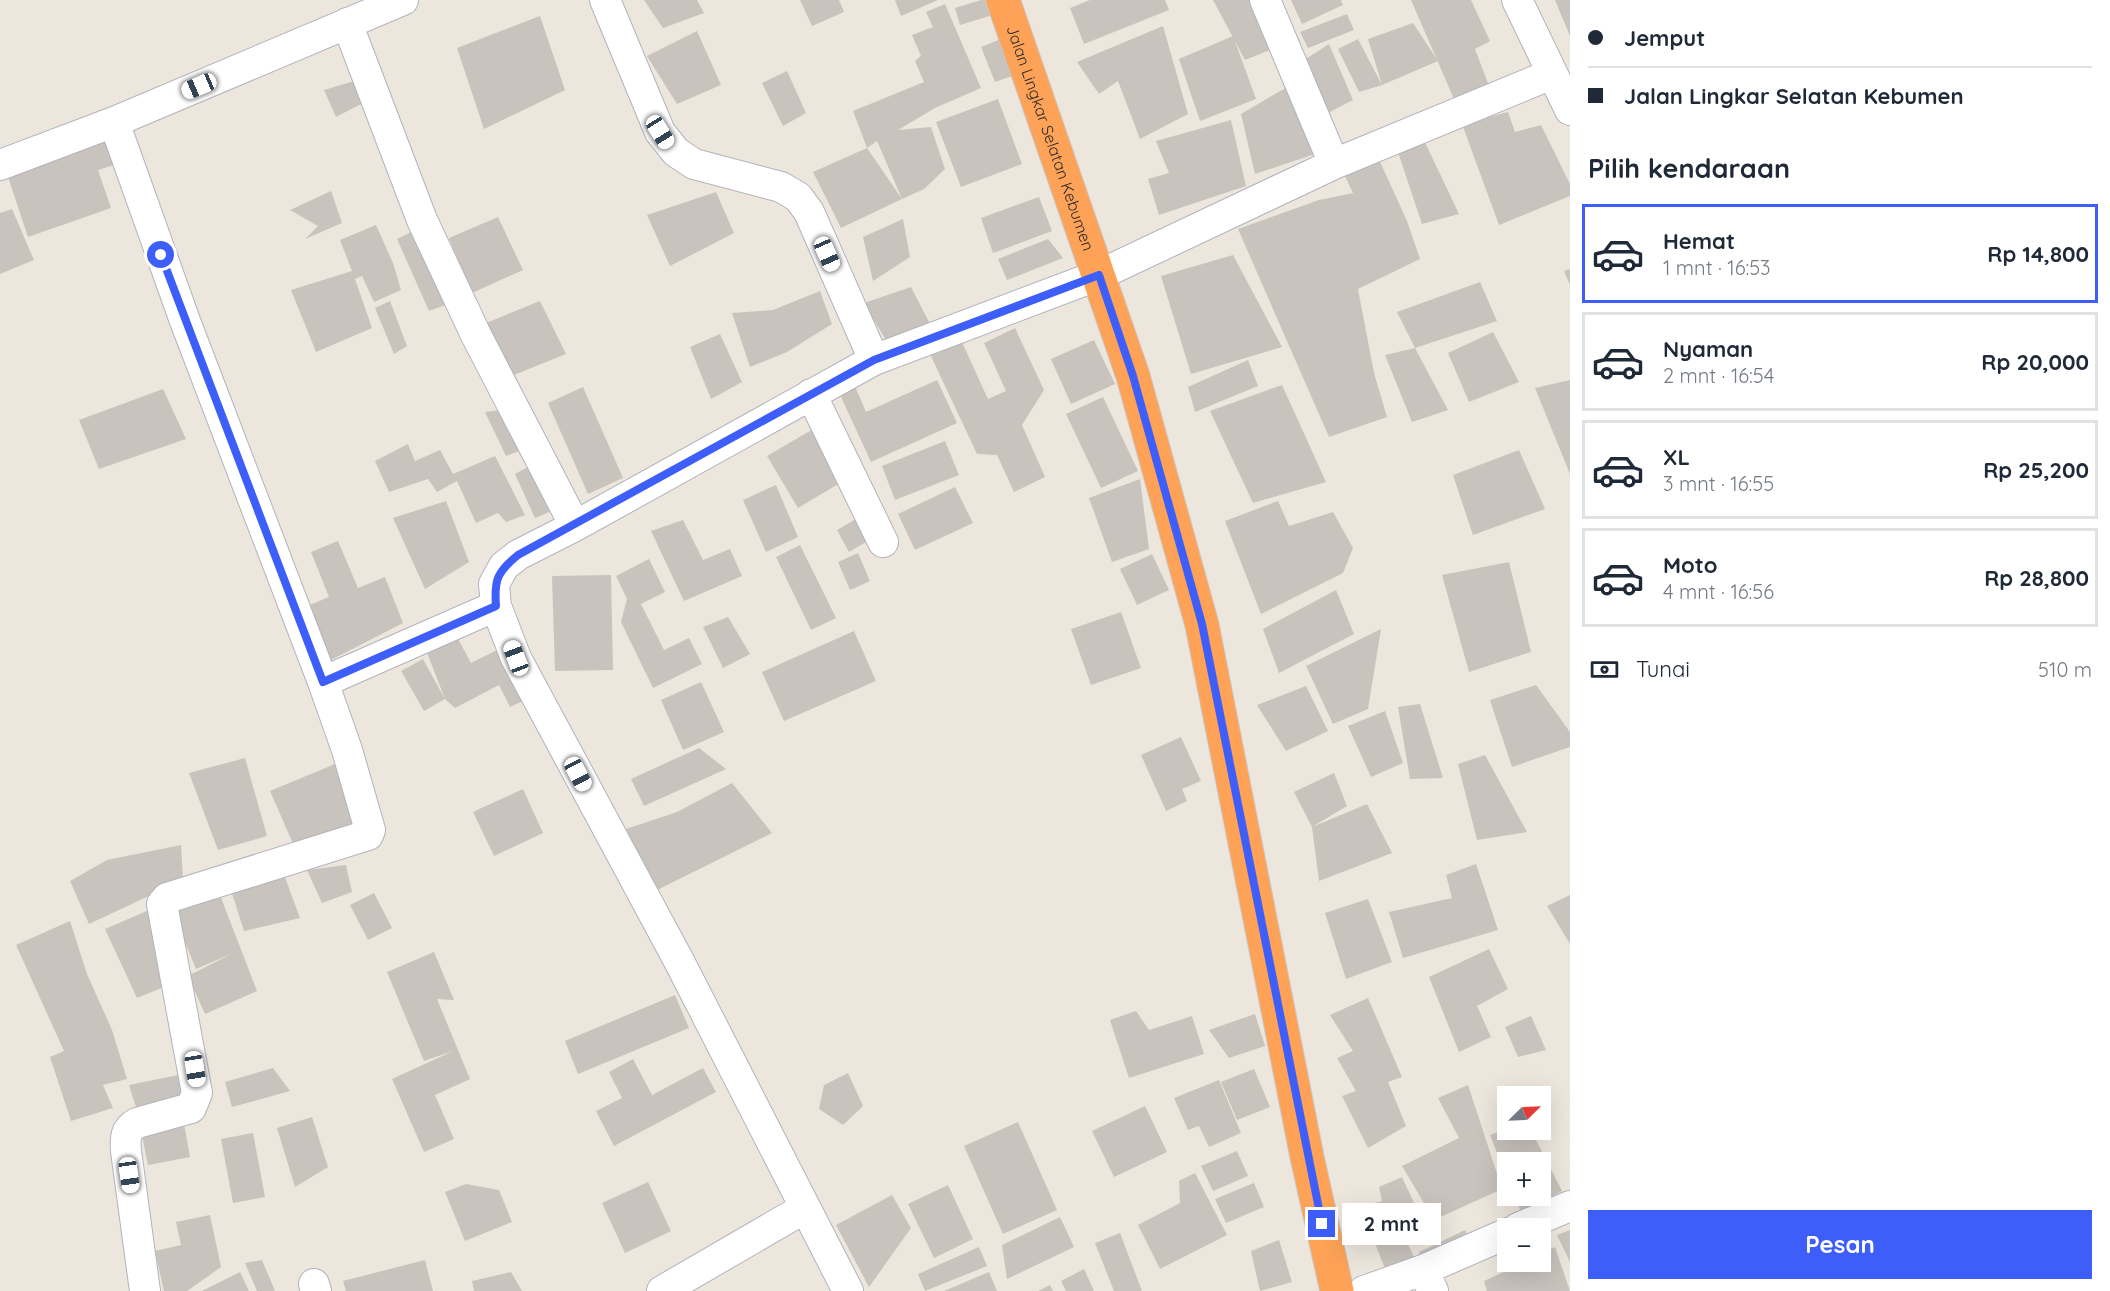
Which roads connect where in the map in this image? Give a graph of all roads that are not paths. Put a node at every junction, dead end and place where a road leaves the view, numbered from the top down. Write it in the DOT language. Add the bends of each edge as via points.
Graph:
graph roads {
  1 [pos="403,0"];
  2 [pos="605,0"];
  3 [pos="1003,0"];
  4 [pos="1265,0"];
  5 [pos="1516,0"];
  6 [pos="347,23"];
  7 [pos="1552,74"];
  8 [pos="1570,110"];
  9 [pos="114,122"];
  10 [pos="1334,164"];
  11 [pos="0,165"];
  12 [pos="1099,275"];
  13 [pos="874,360"];
  14 [pos="811,394"];
  15 [pos="575,526"];
  16 [pos="883,542"];
  17 [pos="496,606"];
  18 [pos="323,682"];
  19 [pos="1570,1206"];
  20 [pos="806,1208"];
  21 [pos="1542,1218"];
  22 [pos="1497,1239"];
  23 [pos="1428,1280"];
  24 [pos="146,1291"];
  25 [pos="662,1291"];
  26 [pos="848,1291"];
  27 [pos="1337,1291"];
  28 [pos="1364,1291"];
  1 -- 6 [label="street"];
  2 -- 13 [label="street" via="654,120 676,153 694,164 781,187 798,197 809,212"];
  3 -- 12 [label="highway, Jalan Lingkar Selatan Kebumen"];
  4 -- 10 [label="street"];
  5 -- 7 [label="street"];
  6 -- 9 [label="street"];
  6 -- 15 [label="street" via="422,220 476,335"];
  7 -- 8 [label="street"];
  7 -- 10 [label="street"];
  9 -- 11 [label="street"];
  9 -- 18 [label="street" via="184,321"];
  10 -- 12 [label="street"];
  12 -- 13 [label="street"];
  12 -- 27 [label="highway, Jalan Lingkar Selatan Kebumen" via="1133,376 1202,624 1306,1157"];
  13 -- 14 [label="street"];
  14 -- 15 [label="street"];
  14 -- 16 [label="street"];
  15 -- 17 [label="street" via="504,566 494,585"];
  17 -- 18 [label="street"];
  17 -- 20 [label="street" via="516,658"];
  18 -- 24 [label="street" via="347,750 370,830 368,835 167,898 162,904 197,1093 191,1108 137,1123 126,1133"];
  19 -- 21 [label="street"];
  20 -- 25 [label="street"];
  20 -- 26 [label="street"];
  22 -- 23 [label="street"];
  23 -- 28 [label="street"];
}
